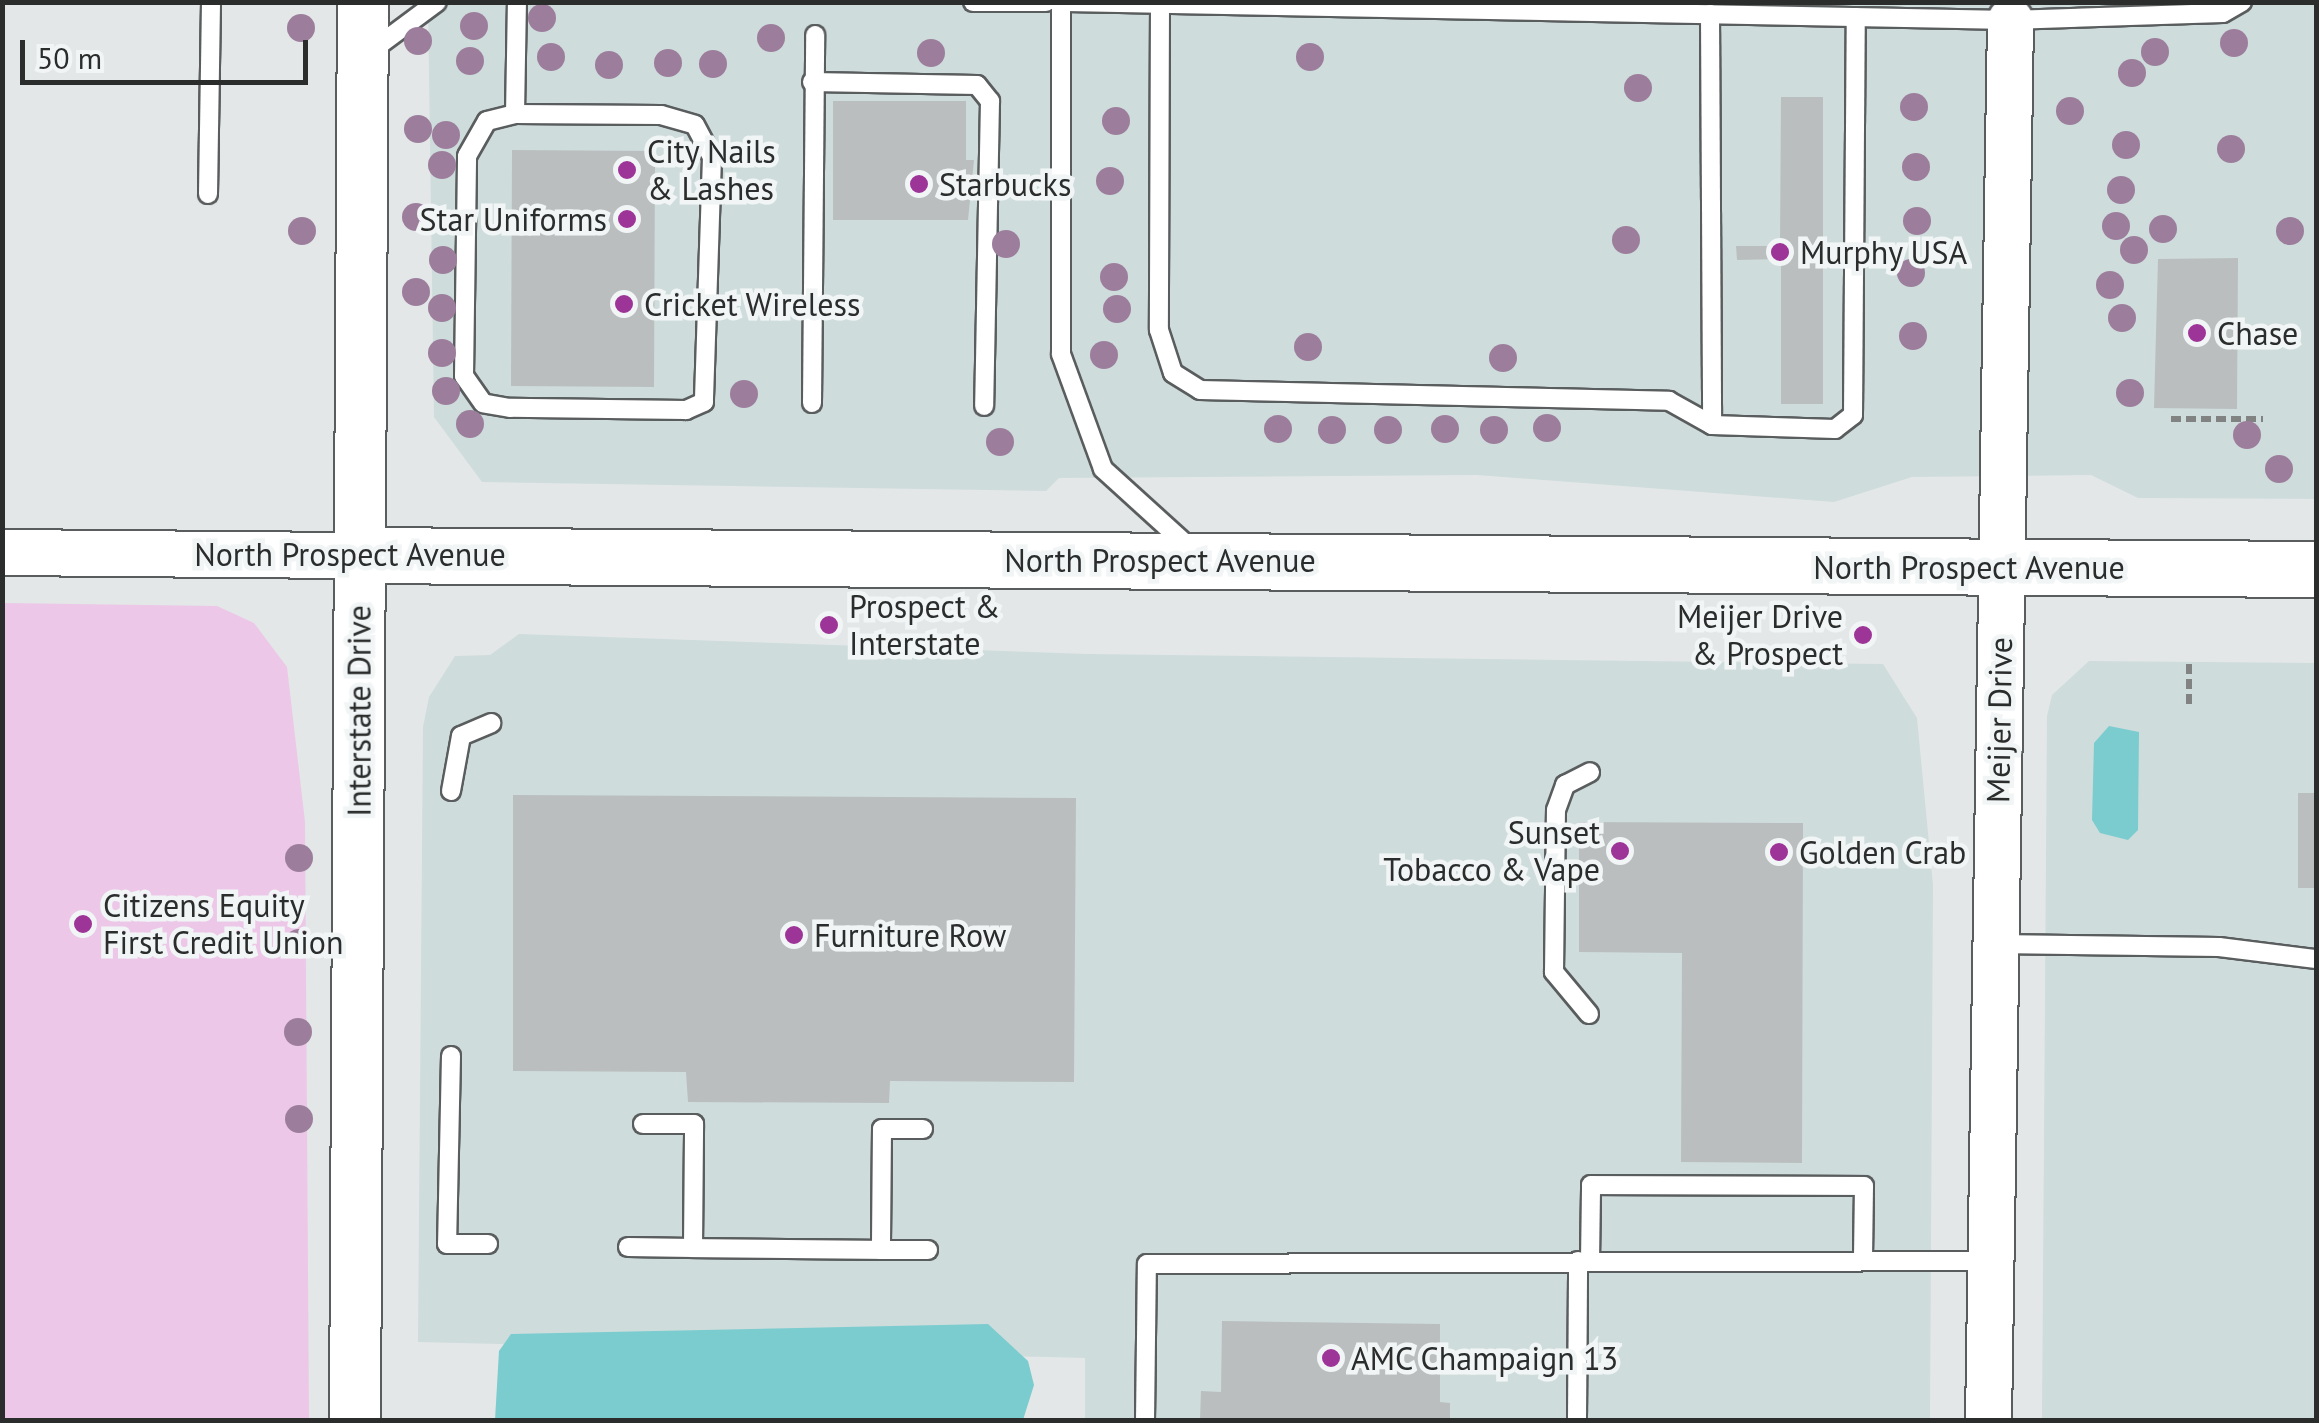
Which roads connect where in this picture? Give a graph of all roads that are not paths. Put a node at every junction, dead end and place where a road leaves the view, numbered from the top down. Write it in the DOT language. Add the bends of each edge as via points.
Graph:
graph roads {
  1 [pos="211,2"];
  2 [pos="363,2"];
  3 [pos="436,2"];
  4 [pos="517,2"];
  5 [pos="973,2"];
  6 [pos="1046,2"];
  7 [pos="1063,2"];
  8 [pos="2242,2"];
  9 [pos="1160,4"];
  10 [pos="1710,14"];
  11 [pos="1856,17"];
  12 [pos="2010,20"];
  13 [pos="815,35"];
  14 [pos="363,57"];
  15 [pos="812,82"];
  16 [pos="516,114"];
  17 [pos="208,194"];
  18 [pos="812,403"];
  19 [pos="984,406"];
  20 [pos="1712,425"];
  21 [pos="2,552"];
  22 [pos="360,555"];
  23 [pos="1205,560"];
  24 [pos="2000,568"];
  25 [pos="2316,569"];
  26 [pos="492,723"];
  27 [pos="1590,772"];
  28 [pos="451,791"];
  29 [pos="1995,944"];
  30 [pos="2316,959"];
  31 [pos="1590,1014"];
  32 [pos="450,1056"];
  33 [pos="643,1124"];
  34 [pos="923,1129"];
  35 [pos="488,1244"];
  36 [pos="628,1247"];
  37 [pos="693,1248"];
  38 [pos="881,1250"];
  39 [pos="928,1250"];
  40 [pos="1584,1261"];
  41 [pos="1863,1261"];
  42 [pos="1988,1261"];
  43 [pos="354,1420"];
  44 [pos="1145,1420"];
  45 [pos="1577,1420"];
  46 [pos="1988,1420"];
  1 -- 17 [label="lane"];
  2 -- 14 [label="main road, Interstate Drive"];
  3 -- 14 [label="lane"];
  4 -- 16 [label="lane"];
  5 -- 6 [label="lane"];
  7 -- 9 [label="lane"];
  7 -- 23 [label="lane" via="1060,354 1103,469"];
  8 -- 12 [label="lane" via="2222,14"];
  9 -- 10 [label="lane"];
  9 -- 20 [label="lane" via="1158,330 1172,372 1200,390 1669,401"];
  10 -- 11 [label="lane"];
  10 -- 20 [label="lane"];
  11 -- 12 [label="lane"];
  11 -- 20 [label="lane" via="1853,415 1835,429"];
  12 -- 24 [label="street, Meijer Drive"];
  13 -- 15 [label="lane"];
  14 -- 22 [label="main road, Interstate Drive"];
  15 -- 18 [label="lane"];
  15 -- 19 [label="lane" via="976,85 990,100"];
  16 -- 16 [label="lane" via="486,121 467,156 464,376 483,402 510,408 686,410 704,402 712,157 695,125 661,115"];
  21 -- 22 [label="street, North Prospect Avenue"];
  22 -- 23 [label="main road, North Prospect Avenue"];
  22 -- 43 [label="main road, Interstate Drive"];
  23 -- 24 [label="main road, North Prospect Avenue"];
  24 -- 25 [label="main road, North Prospect Avenue"];
  24 -- 29 [label="street, Meijer Drive"];
  26 -- 28 [label="lane" via="460,736"];
  27 -- 31 [label="lane" via="1565,785 1556,810 1554,972"];
  29 -- 30 [label="lane" via="2219,946"];
  29 -- 42 [label="street, Meijer Drive"];
  32 -- 35 [label="lane" via="446,1244"];
  33 -- 37 [label="lane" via="694,1124"];
  34 -- 38 [label="lane" via="882,1129"];
  36 -- 37 [label="lane"];
  37 -- 38 [label="lane"];
  38 -- 39 [label="lane"];
  40 -- 41 [label="lane"];
  40 -- 41 [label="lane" via="1591,1185 1864,1186"];
  40 -- 44 [label="lane" via="1147,1264"];
  40 -- 45 [label="lane"];
  41 -- 42 [label="lane"];
  42 -- 46 [label="street, Meijer Drive"];
}
